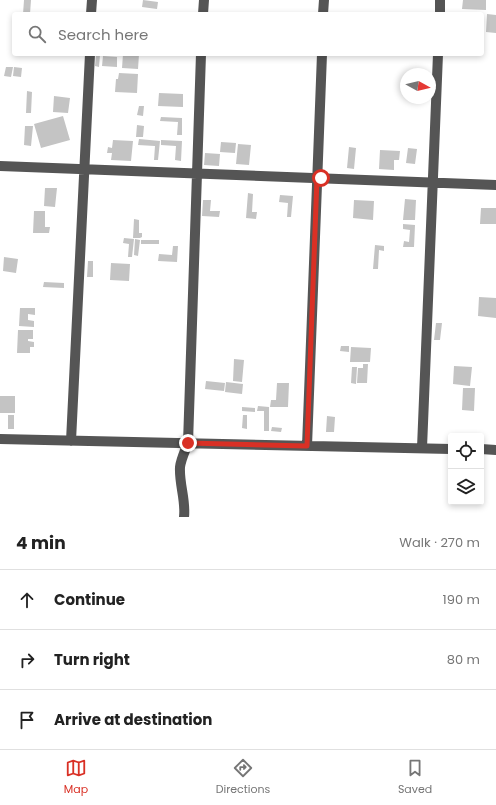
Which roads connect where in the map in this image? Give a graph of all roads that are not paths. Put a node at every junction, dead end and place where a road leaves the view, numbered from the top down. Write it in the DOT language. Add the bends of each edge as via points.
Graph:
graph roads {
  1 [pos="92,0"];
  2 [pos="204,0"];
  3 [pos="324,0"];
  4 [pos="440,0"];
  5 [pos="91,12"];
  6 [pos="203,12"];
  7 [pos="323,12"];
  8 [pos="440,12"];
  9 [pos="90,56"];
  10 [pos="202,56"];
  11 [pos="322,56"];
  12 [pos="438,56"];
  13 [pos="0,166"];
  14 [pos="85,169"];
  15 [pos="197,174"];
  16 [pos="317,178"];
  17 [pos="434,182"];
  18 [pos="496,185"];
  19 [pos="0,440"];
  20 [pos="71,441"];
  21 [pos="188,443"];
  22 [pos="307,446"];
  23 [pos="422,448"];
  24 [pos="448,449"];
  25 [pos="484,450"];
  26 [pos="496,450"];
  27 [pos="184,517"];
  1 -- 5 [label="street"];
  2 -- 6 [label="street"];
  3 -- 7 [label="street"];
  4 -- 8 [label="street"];
  9 -- 14 [label="street"];
  10 -- 15 [label="street"];
  11 -- 16 [label="street"];
  12 -- 17 [label="street"];
  13 -- 14 [label="street"];
  14 -- 15 [label="street"];
  14 -- 20 [label="street"];
  15 -- 16 [label="street"];
  15 -- 21 [label="street"];
  16 -- 17 [label="street"];
  16 -- 22 [label="street"];
  17 -- 18 [label="street"];
  17 -- 23 [label="street"];
  19 -- 20 [label="street"];
  20 -- 21 [label="street"];
  21 -- 22 [label="street"];
  21 -- 27 [label="street" via="180,468"];
  22 -- 23 [label="street"];
  23 -- 24 [label="street"];
  25 -- 26 [label="street"];
}
